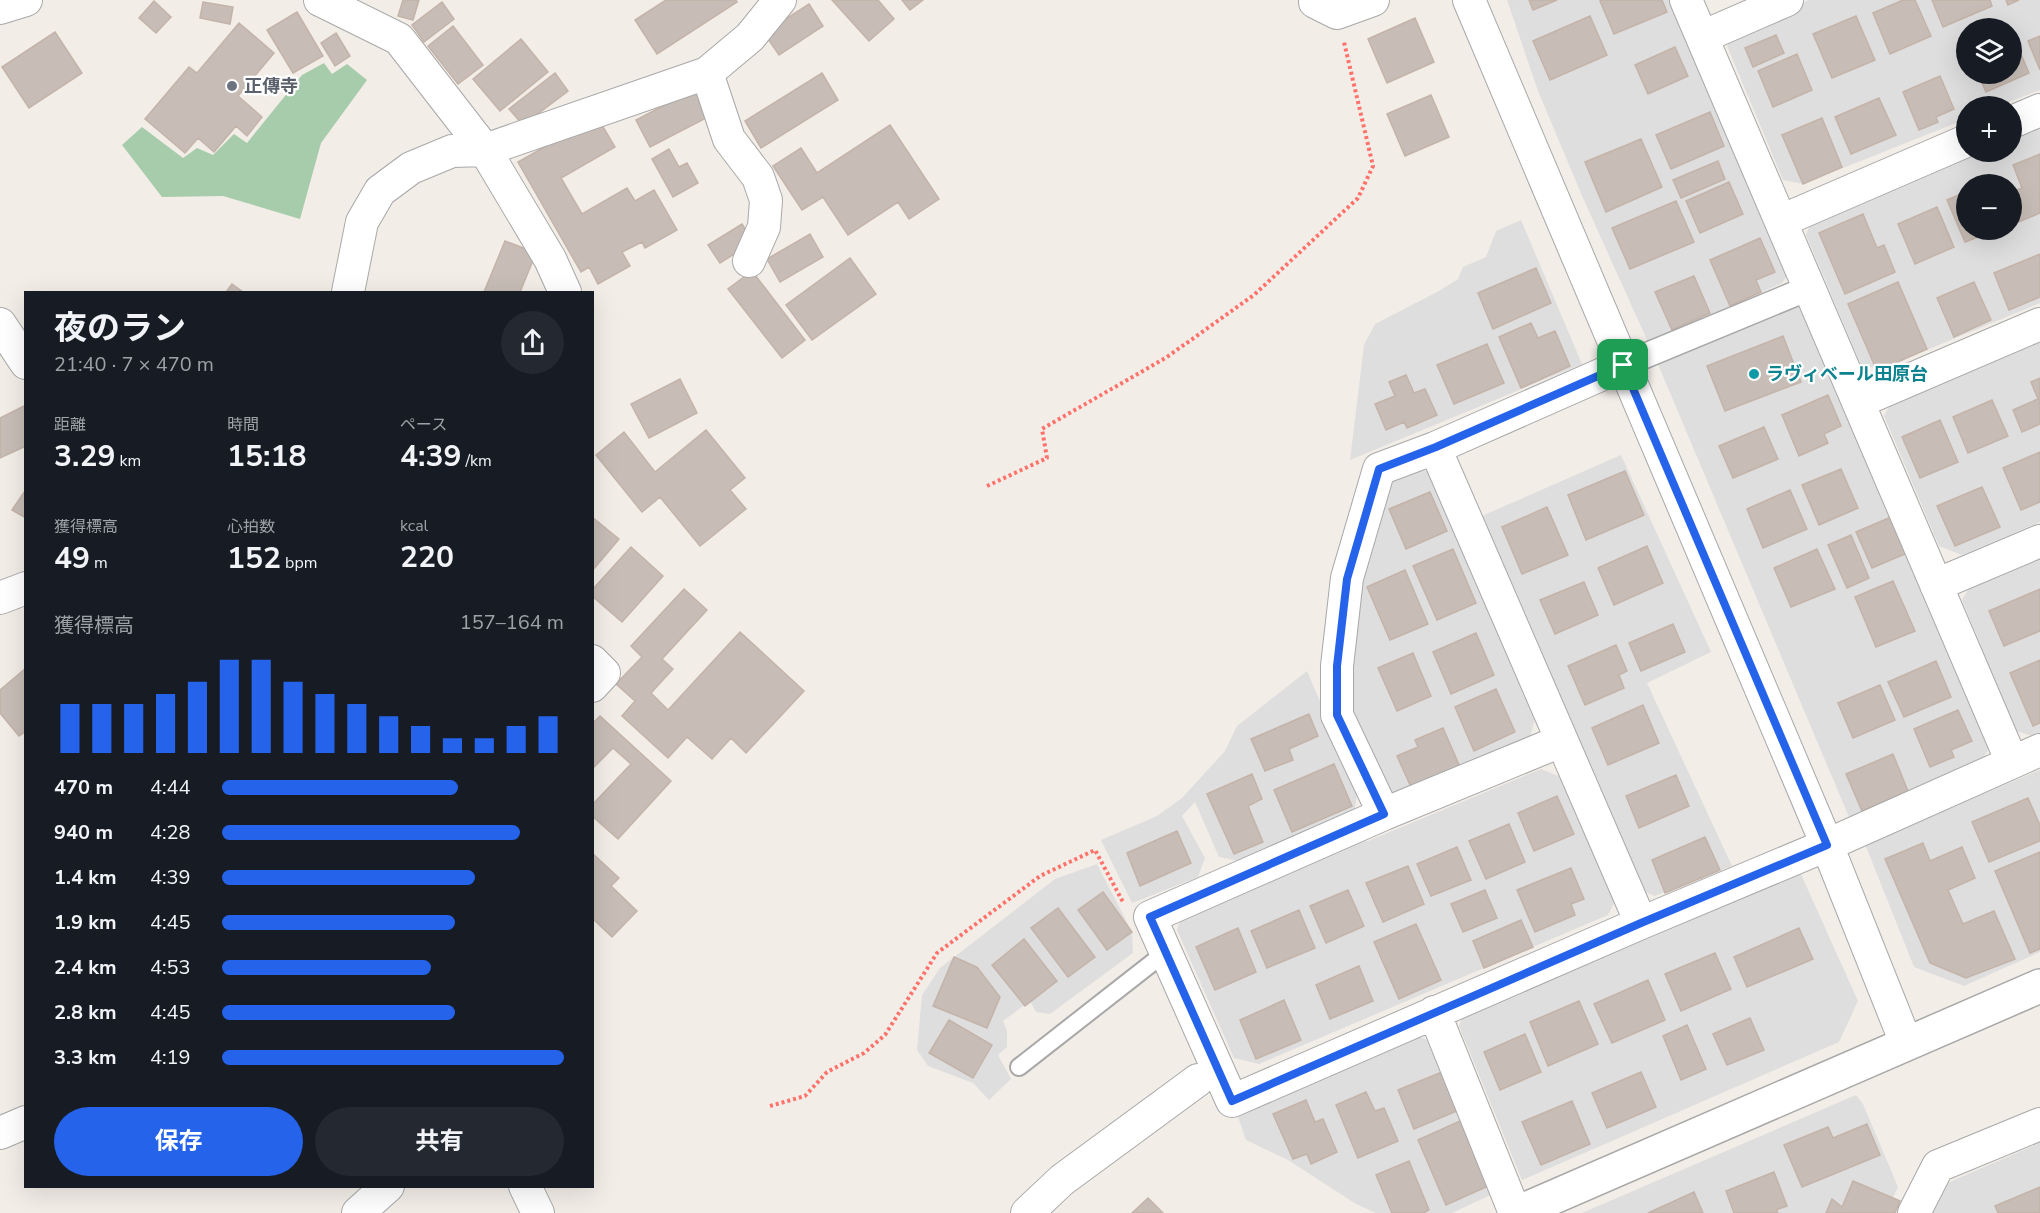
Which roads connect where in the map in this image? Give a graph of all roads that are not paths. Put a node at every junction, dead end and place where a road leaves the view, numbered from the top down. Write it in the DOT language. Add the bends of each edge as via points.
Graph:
graph roads {
  1 [pos="26,0"];
  2 [pos="320,0"];
  3 [pos="780,0"];
  4 [pos="1373,0"];
  5 [pos="1469,0"];
  6 [pos="1686,0"];
  7 [pos="1787,0"];
  8 [pos="1326,6"];
  9 [pos="0,8"];
  10 [pos="362,9"];
  11 [pos="1702,37"];
  12 [pos="707,73"];
  13 [pos="2040,110"];
  14 [pos="2022,118"];
  15 [pos="1956,145"];
  16 [pos="485,150"];
  17 [pos="1781,221"];
  18 [pos="749,261"];
  19 [pos="1809,288"];
  20 [pos="348,291"];
  21 [pos="565,291"];
  22 [pos="0,324"];
  23 [pos="2040,324"];
  24 [pos="24,360"];
  25 [pos="1623,365"];
  26 [pos="1858,402"];
  27 [pos="1436,447"];
  28 [pos="2040,541"];
  29 [pos="1936,585"];
  30 [pos="24,589"];
  31 [pos="0,598"];
  32 [pos="594,663"];
  33 [pos="594,684"];
  34 [pos="1561,741"];
  35 [pos="2040,750"];
  36 [pos="2012,762"];
  37 [pos="1384,814"];
  38 [pos="1827,845"];
  39 [pos="1641,923"];
  40 [pos="1166,952"];
  41 [pos="2040,986"];
  42 [pos="1434,1012"];
  43 [pos="1906,1043"];
  44 [pos="1019,1067"];
  45 [pos="1198,1080"];
  46 [pos="24,1123"];
  47 [pos="2040,1124"];
  48 [pos="0,1133"];
  49 [pos="385,1188"];
  50 [pos="526,1188"];
  51 [pos="358,1213"];
  52 [pos="538,1213"];
  53 [pos="1027,1213"];
  54 [pos="1516,1213"];
  55 [pos="1914,1213"];
  1 -- 9 [label="street"];
  2 -- 10 [label="street"];
  3 -- 12 [label="street" via="750,37"];
  4 -- 8 [label="street"];
  5 -- 25 [label="street"];
  6 -- 11 [label="street"];
  7 -- 11 [label="street"];
  10 -- 16 [label="street" via="399,39"];
  11 -- 17 [label="street"];
  12 -- 16 [label="street"];
  12 -- 18 [label="street" via="729,139 758,177 766,200 764,227"];
  13 -- 14 [label="street"];
  15 -- 17 [label="street"];
  16 -- 20 [label="street" via="452,151 411,168 380,191 362,222"];
  16 -- 21 [label="street" via="550,259"];
  17 -- 19 [label="street"];
  19 -- 25 [label="street"];
  19 -- 26 [label="street"];
  22 -- 24 [label="street"];
  23 -- 26 [label="street"];
  25 -- 27 [label="street"];
  25 -- 38 [label="street"];
  26 -- 29 [label="street"];
  27 -- 34 [label="street"];
  27 -- 37 [label="street" via="1379,469 1347,579 1337,666 1337,715"];
  28 -- 29 [label="street"];
  29 -- 36 [label="street"];
  30 -- 31 [label="street"];
  32 -- 33 [label="street" via="604,673"];
  34 -- 37 [label="street"];
  34 -- 39 [label="street"];
  35 -- 36 [label="street"];
  36 -- 38 [label="street"];
  37 -- 40 [label="street" via="1150,917"];
  38 -- 39 [label="street"];
  38 -- 43 [label="street"];
  39 -- 42 [label="street"];
  40 -- 42 [label="street" via="1232,1101"];
  40 -- 44 [label="lane"];
  41 -- 43 [label="street"];
  42 -- 54 [label="street"];
  43 -- 54 [label="street"];
  45 -- 53 [label="street" via="1062,1180"];
  46 -- 48 [label="street"];
  47 -- 55 [label="street" via="1938,1166"];
  49 -- 51 [label="street"];
  50 -- 52 [label="street"];
}
